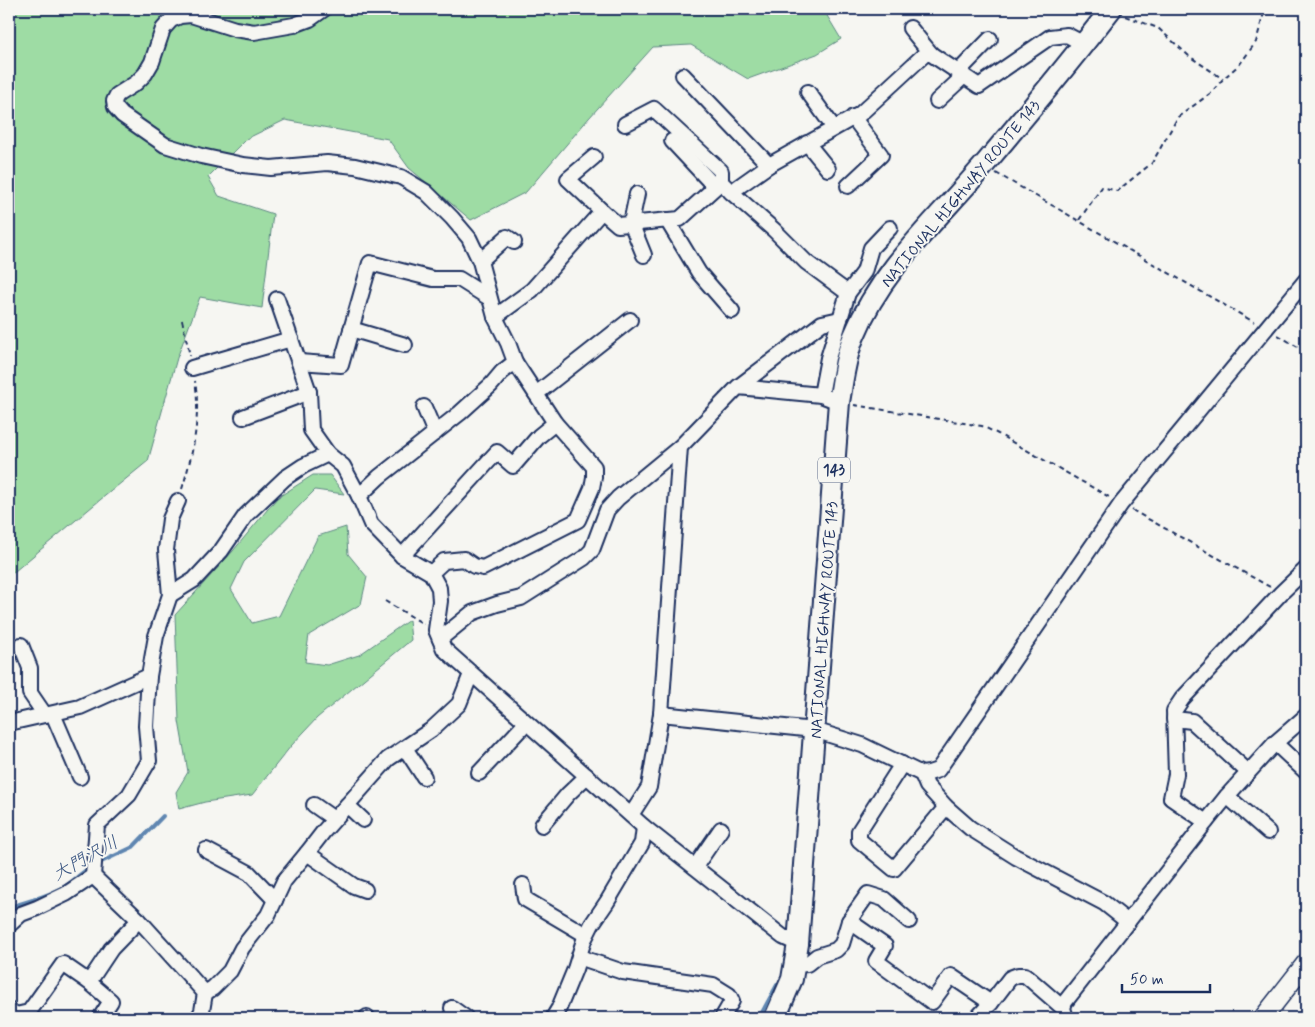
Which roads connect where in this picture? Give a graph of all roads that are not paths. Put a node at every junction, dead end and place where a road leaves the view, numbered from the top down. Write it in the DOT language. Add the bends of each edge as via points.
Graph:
graph roads {
  1 [pos="324,9"];
  2 [pos="1110,10"];
  3 [pos="910,28"];
  4 [pos="990,39"];
  5 [pos="1084,44"];
  6 [pos="931,54"];
  7 [pos="961,74"];
  8 [pos="683,75"];
  9 [pos="808,92"];
  10 [pos="936,101"];
  11 [pos="853,117"];
  12 [pos="625,124"];
  13 [pos="834,128"];
  14 [pos="672,141"];
  15 [pos="806,143"];
  16 [pos="594,157"];
  17 [pos="769,165"];
  18 [pos="828,169"];
  19 [pos="718,184"];
  20 [pos="848,186"];
  21 [pos="731,192"];
  22 [pos="637,194"];
  23 [pos="602,211"];
  24 [pos="667,220"];
  25 [pos="631,224"];
  26 [pos="890,228"];
  27 [pos="514,242"];
  28 [pos="644,255"];
  29 [pos="480,261"];
  30 [pos="1306,280"];
  31 [pos="848,292"];
  32 [pos="489,298"];
  33 [pos="277,299"];
  34 [pos="732,311"];
  35 [pos="495,317"];
  36 [pos="840,319"];
  37 [pos="630,320"];
  38 [pos="351,330"];
  39 [pos="291,339"];
  40 [pos="405,345"];
  41 [pos="298,362"];
  42 [pos="515,362"];
  43 [pos="192,368"];
  44 [pos="738,387"];
  45 [pos="309,392"];
  46 [pos="536,394"];
  47 [pos="830,399"];
  48 [pos="424,407"];
  49 [pos="243,418"];
  50 [pos="555,423"];
  51 [pos="435,433"];
  52 [pos="680,447"];
  53 [pos="328,454"];
  54 [pos="359,496"];
  55 [pos="178,501"];
  56 [pos="578,520"];
  57 [pos="598,534"];
  58 [pos="402,556"];
  59 [pos="1306,569"];
  60 [pos="431,573"];
  61 [pos="170,594"];
  62 [pos="438,635"];
  63 [pos="21,645"];
  64 [pos="471,674"];
  65 [pos="149,676"];
  66 [pos="49,714"];
  67 [pos="661,714"];
  68 [pos="1306,716"];
  69 [pos="1174,719"];
  70 [pos="526,723"];
  71 [pos="9,724"];
  72 [pos="814,730"];
  73 [pos="1275,743"];
  74 [pos="405,748"];
  75 [pos="902,764"];
  76 [pos="1248,772"];
  77 [pos="1306,772"];
  78 [pos="479,773"];
  79 [pos="922,774"];
  80 [pos="587,776"];
  81 [pos="80,777"];
  82 [pos="424,777"];
  83 [pos="1227,796"];
  84 [pos="314,805"];
  85 [pos="347,805"];
  86 [pos="946,807"];
  87 [pos="631,815"];
  88 [pos="334,819"];
  89 [pos="363,820"];
  90 [pos="1206,822"];
  91 [pos="542,825"];
  92 [pos="644,827"];
  93 [pos="721,828"];
  94 [pos="1268,832"];
  95 [pos="206,850"];
  96 [pos="307,853"];
  97 [pos="695,868"];
  98 [pos="93,876"];
  99 [pos="523,885"];
  100 [pos="365,890"];
  101 [pos="275,900"];
  102 [pos="140,920"];
  103 [pos="849,921"];
  104 [pos="909,921"];
  105 [pos="1128,922"];
  106 [pos="9,925"];
  107 [pos="586,935"];
  108 [pos="798,944"];
  109 [pos="578,957"];
  110 [pos="1306,964"];
  111 [pos="795,965"];
  112 [pos="89,982"];
  113 [pos="205,993"];
  114 [pos="991,1003"];
  115 [pos="452,1008"];
  116 [pos="9,1010"];
  117 [pos="1065,1013"];
  118 [pos="204,1016"];
  119 [pos="100,1018"];
  120 [pos="466,1018"];
  121 [pos="553,1018"];
  122 [pos="722,1018"];
  123 [pos="775,1018"];
  124 [pos="977,1018"];
  125 [pos="1263,1018"];
  1 -- 29 [label="street" via="294,25 254,32 191,15 171,20 163,29 145,74 117,95 115,107 165,145 201,156 271,168 327,163 356,166 401,177 426,192 452,218 469,238"];
  2 -- 5 [label="highway, NATIONAL HIGHWAY ROUTE 143 / 143"];
  3 -- 6 [label="street"];
  4 -- 7 [label="street"];
  5 -- 7 [label="street" via="1067,35 1050,36 979,86"];
  5 -- 47 [label="highway, NATIONAL HIGHWAY ROUTE 143 / 143" via="888,276 853,337"];
  6 -- 7 [label="street"];
  6 -- 11 [label="street" via="925,54"];
  7 -- 10 [label="street"];
  8 -- 17 [label="street"];
  9 -- 13 [label="street"];
  11 -- 13 [label="street"];
  11 -- 20 [label="street" via="881,155"];
  12 -- 19 [label="street" via="654,109 721,171"];
  13 -- 15 [label="street"];
  14 -- 19 [label="street"];
  15 -- 17 [label="street"];
  15 -- 18 [label="street"];
  16 -- 23 [label="street" via="568,179"];
  17 -- 21 [label="street"];
  19 -- 21 [label="street"];
  19 -- 24 [label="street" via="680,219"];
  21 -- 31 [label="street" via="806,262"];
  22 -- 25 [label="street"];
  23 -- 25 [label="street" via="618,225"];
  23 -- 35 [label="street" via="532,290"];
  24 -- 25 [label="street"];
  24 -- 34 [label="street" via="699,273"];
  25 -- 28 [label="street"];
  26 -- 31 [label="street" via="871,248 864,272"];
  27 -- 29 [label="street" via="507,237"];
  29 -- 32 [label="street"];
  30 -- 79 [label="street" via="1121,504 938,770"];
  31 -- 36 [label="street"];
  32 -- 35 [label="street"];
  32 -- 38 [label="street" via="459,279 434,280 370,263"];
  33 -- 39 [label="street"];
  35 -- 42 [label="street"];
  36 -- 44 [label="street" via="822,322"];
  36 -- 47 [label="street" via="828,358"];
  37 -- 46 [label="street"];
  38 -- 40 [label="street"];
  38 -- 41 [label="street" via="341,365"];
  39 -- 41 [label="street"];
  39 -- 43 [label="street"];
  41 -- 45 [label="street"];
  42 -- 46 [label="street"];
  42 -- 51 [label="street"];
  44 -- 47 [label="street"];
  44 -- 52 [label="street"];
  45 -- 49 [label="street"];
  45 -- 53 [label="street" via="311,430"];
  46 -- 50 [label="street"];
  47 -- 72 [label="highway, NATIONAL HIGHWAY ROUTE 143 / 143"];
  48 -- 51 [label="street"];
  50 -- 56 [label="street" via="594,467 592,488"];
  50 -- 58 [label="street" via="513,466 496,452"];
  51 -- 54 [label="street"];
  52 -- 57 [label="street" via="618,498 607,510"];
  52 -- 67 [label="street"];
  53 -- 54 [label="street" via="343,466"];
  53 -- 61 [label="street" via="285,478 246,515 221,551 194,580"];
  54 -- 58 [label="street" via="371,524"];
  55 -- 61 [label="street" via="170,519 166,550"];
  56 -- 57 [label="street"];
  56 -- 60 [label="street" via="483,568 464,559 444,562"];
  57 -- 62 [label="street" via="592,550 584,558 521,598 472,613"];
  58 -- 60 [label="street"];
  59 -- 69 [label="street" via="1182,699 1174,711"];
  60 -- 62 [label="street" via="439,588"];
  61 -- 65 [label="street" via="156,636"];
  62 -- 64 [label="street" via="444,649"];
  63 -- 66 [label="street" via="30,668 30,694"];
  64 -- 70 [label="street"];
  64 -- 74 [label="street" via="459,704"];
  65 -- 66 [label="street" via="80,707"];
  65 -- 98 [label="street" via="146,726 149,761 129,795 98,825"];
  66 -- 71 [label="street"];
  66 -- 81 [label="street"];
  67 -- 72 [label="street"];
  67 -- 87 [label="street" via="649,787"];
  68 -- 73 [label="street"];
  69 -- 76 [label="street" via="1192,721"];
  69 -- 90 [label="street" via="1176,774 1171,798"];
  70 -- 78 [label="street"];
  70 -- 80 [label="street"];
  72 -- 75 [label="street" via="862,745"];
  72 -- 108 [label="highway, NATIONAL HIGHWAY ROUTE 143 / 143"];
  73 -- 76 [label="street"];
  73 -- 77 [label="street"];
  74 -- 82 [label="street"];
  74 -- 85 [label="street" via="388,759"];
  75 -- 79 [label="street"];
  75 -- 86 [label="street" via="859,831 859,840 894,869"];
  76 -- 83 [label="street"];
  79 -- 86 [label="street" via="927,786"];
  80 -- 87 [label="street"];
  80 -- 91 [label="street"];
  83 -- 90 [label="street"];
  83 -- 94 [label="street"];
  84 -- 88 [label="street"];
  85 -- 88 [label="street"];
  85 -- 89 [label="street"];
  86 -- 105 [label="street" via="970,828 1104,903"];
  87 -- 92 [label="street"];
  88 -- 96 [label="street"];
  90 -- 105 [label="street"];
  92 -- 97 [label="street"];
  92 -- 107 [label="street" via="642,843"];
  93 -- 97 [label="street"];
  95 -- 101 [label="street" via="249,873"];
  96 -- 100 [label="street" via="354,886"];
  96 -- 101 [label="street" via="284,881"];
  97 -- 108 [label="street" via="783,937"];
  98 -- 102 [label="street"];
  98 -- 106 [label="street" via="66,894 21,914"];
  99 -- 107 [label="street" via="525,899"];
  101 -- 113 [label="street" via="230,971"];
  102 -- 112 [label="street" via="111,949"];
  102 -- 113 [label="street"];
  103 -- 104 [label="street" via="868,894 884,899"];
  103 -- 111 [label="street" via="842,944 836,950 816,956 807,964"];
  103 -- 114 [label="street" via="885,946 876,962 932,1002 951,976"];
  105 -- 117 [label="street" via="1065,1002"];
  107 -- 109 [label="street"];
  108 -- 111 [label="highway, NATIONAL HIGHWAY ROUTE 143 / 143"];
  109 -- 121 [label="street"];
  109 -- 122 [label="street" via="623,972 713,985 732,1000"];
  110 -- 125 [label="main road"];
  111 -- 123 [label="highway, NATIONAL HIGHWAY ROUTE 143 / 143"];
  112 -- 116 [label="street" via="63,964 29,1012 16,1015"];
  112 -- 119 [label="street" via="112,1001"];
  113 -- 118 [label="street"];
  114 -- 117 [label="street" via="1010,978 1025,975"];
  114 -- 124 [label="street"];
  115 -- 120 [label="street"];
}
